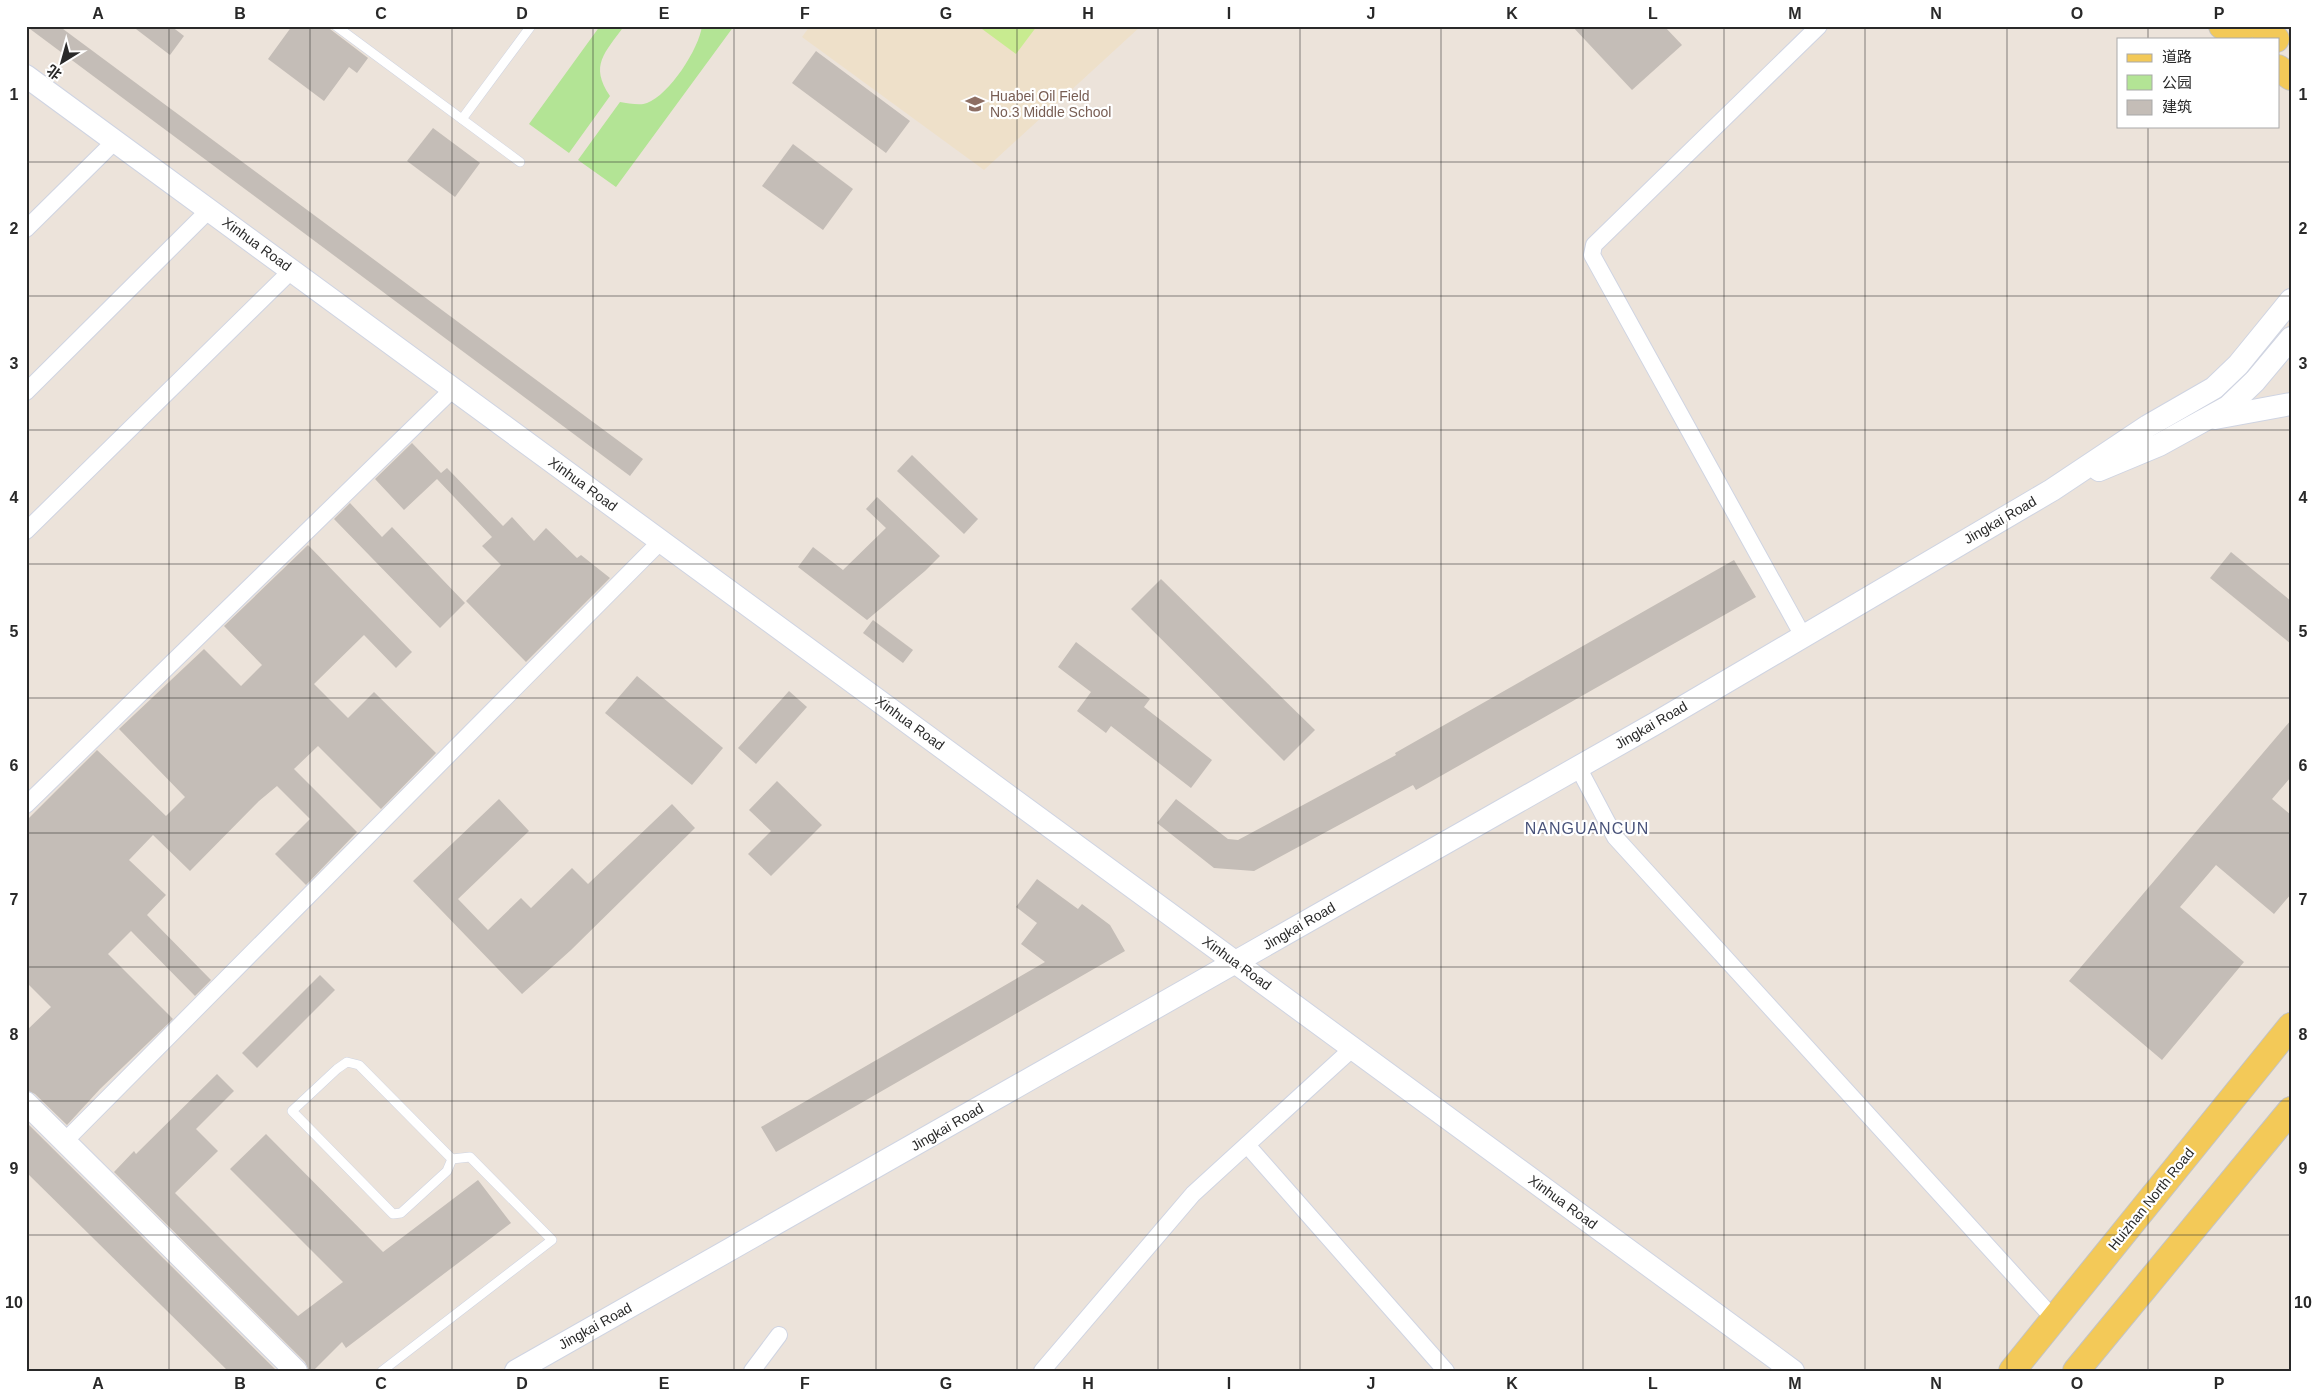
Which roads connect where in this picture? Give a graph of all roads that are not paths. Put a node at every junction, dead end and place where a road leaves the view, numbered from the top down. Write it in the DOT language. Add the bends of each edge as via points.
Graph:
graph roads {
  1 [pos="336,26"];
  2 [pos="531,26"];
  3 [pos="1820,26"];
  4 [pos="2222,26"];
  5 [pos="2259,26"];
  6 [pos="2238,38"];
  7 [pos="2274,38"];
  8 [pos="2280,42"];
  9 [pos="2291,50"];
  10 [pos="2280,69"];
  11 [pos="2291,77"];
  12 [pos="30,85"];
  13 [pos="462,119"];
  14 [pos="115,141"];
  15 [pos="520,162"];
  16 [pos="209,210"];
  17 [pos="26,229"];
  18 [pos="292,270"];
  19 [pos="2291,300"];
  20 [pos="2291,338"];
  21 [pos="453,388"];
  22 [pos="26,392"];
  23 [pos="2291,404"];
  24 [pos="2207,419"];
  25 [pos="2052,490"];
  26 [pos="26,531"];
  27 [pos="661,541"];
  28 [pos="1803,636"];
  29 [pos="1578,767"];
  30 [pos="26,805"];
  31 [pos="1236,962"];
  32 [pos="2291,1026"];
  33 [pos="1353,1048"];
  34 [pos="26,1103"];
  35 [pos="2291,1110"];
  36 [pos="65,1141"];
  37 [pos="1247,1145"];
  38 [pos="452,1159"];
  39 [pos="2054,1319"];
  40 [pos="779,1335"];
  41 [pos="296,1371"];
  42 [pos="382,1371"];
  43 [pos="516,1371"];
  44 [pos="752,1371"];
  45 [pos="1042,1371"];
  46 [pos="1446,1371"];
  47 [pos="1794,1371"];
  48 [pos="2012,1371"];
  49 [pos="2076,1371"];
  1 -- 13 [label="lane"];
  2 -- 13 [label="lane"];
  3 -- 28 [label="street" via="1594,245 1592,255"];
  4 -- 6 [label="main road"];
  5 -- 7 [label="main road"];
  8 -- 9 [label="main road"];
  10 -- 11 [label="main road"];
  12 -- 14 [label="main road, Xinhua Road"];
  13 -- 15 [label="lane"];
  14 -- 16 [label="main road, Xinhua Road"];
  14 -- 17 [label="street"];
  16 -- 18 [label="main road, Xinhua Road"];
  16 -- 22 [label="street"];
  18 -- 21 [label="main road, Xinhua Road"];
  18 -- 26 [label="street"];
  19 -- 25 [label="main road" via="2238,365 2214,388 2148,426"];
  20 -- 24 [label="main road" via="2248,387 2228,406"];
  21 -- 27 [label="main road, Xinhua Road"];
  21 -- 30 [label="street"];
  23 -- 24 [label="main road"];
  24 -- 25 [label="main road" via="2159,446"];
  25 -- 28 [label="main road, Jingkai Road"];
  27 -- 31 [label="main road, Xinhua Road"];
  27 -- 36 [label="street"];
  28 -- 29 [label="main road, Jingkai Road"];
  29 -- 31 [label="main road, Jingkai Road"];
  29 -- 39 [label="street" via="1614,837"];
  31 -- 33 [label="main road, Xinhua Road"];
  31 -- 43 [label="main road, Jingkai Road"];
  32 -- 39 [label="main road, Huizhan North Road"];
  33 -- 37 [label="street"];
  33 -- 47 [label="main road, Xinhua Road"];
  34 -- 36 [label="main road"];
  35 -- 49 [label="main road"];
  36 -- 41 [label="main road"];
  37 -- 45 [label="street" via="1194,1194"];
  37 -- 46 [label="street"];
  38 -- 38 [label="lane" via="360,1065 347,1062 292,1110 393,1214 401,1213 447,1171"];
  38 -- 42 [label="lane" via="470,1157 552,1240"];
  39 -- 48 [label="main road, Huizhan North Road"];
  40 -- 44 [label="street"];
}
